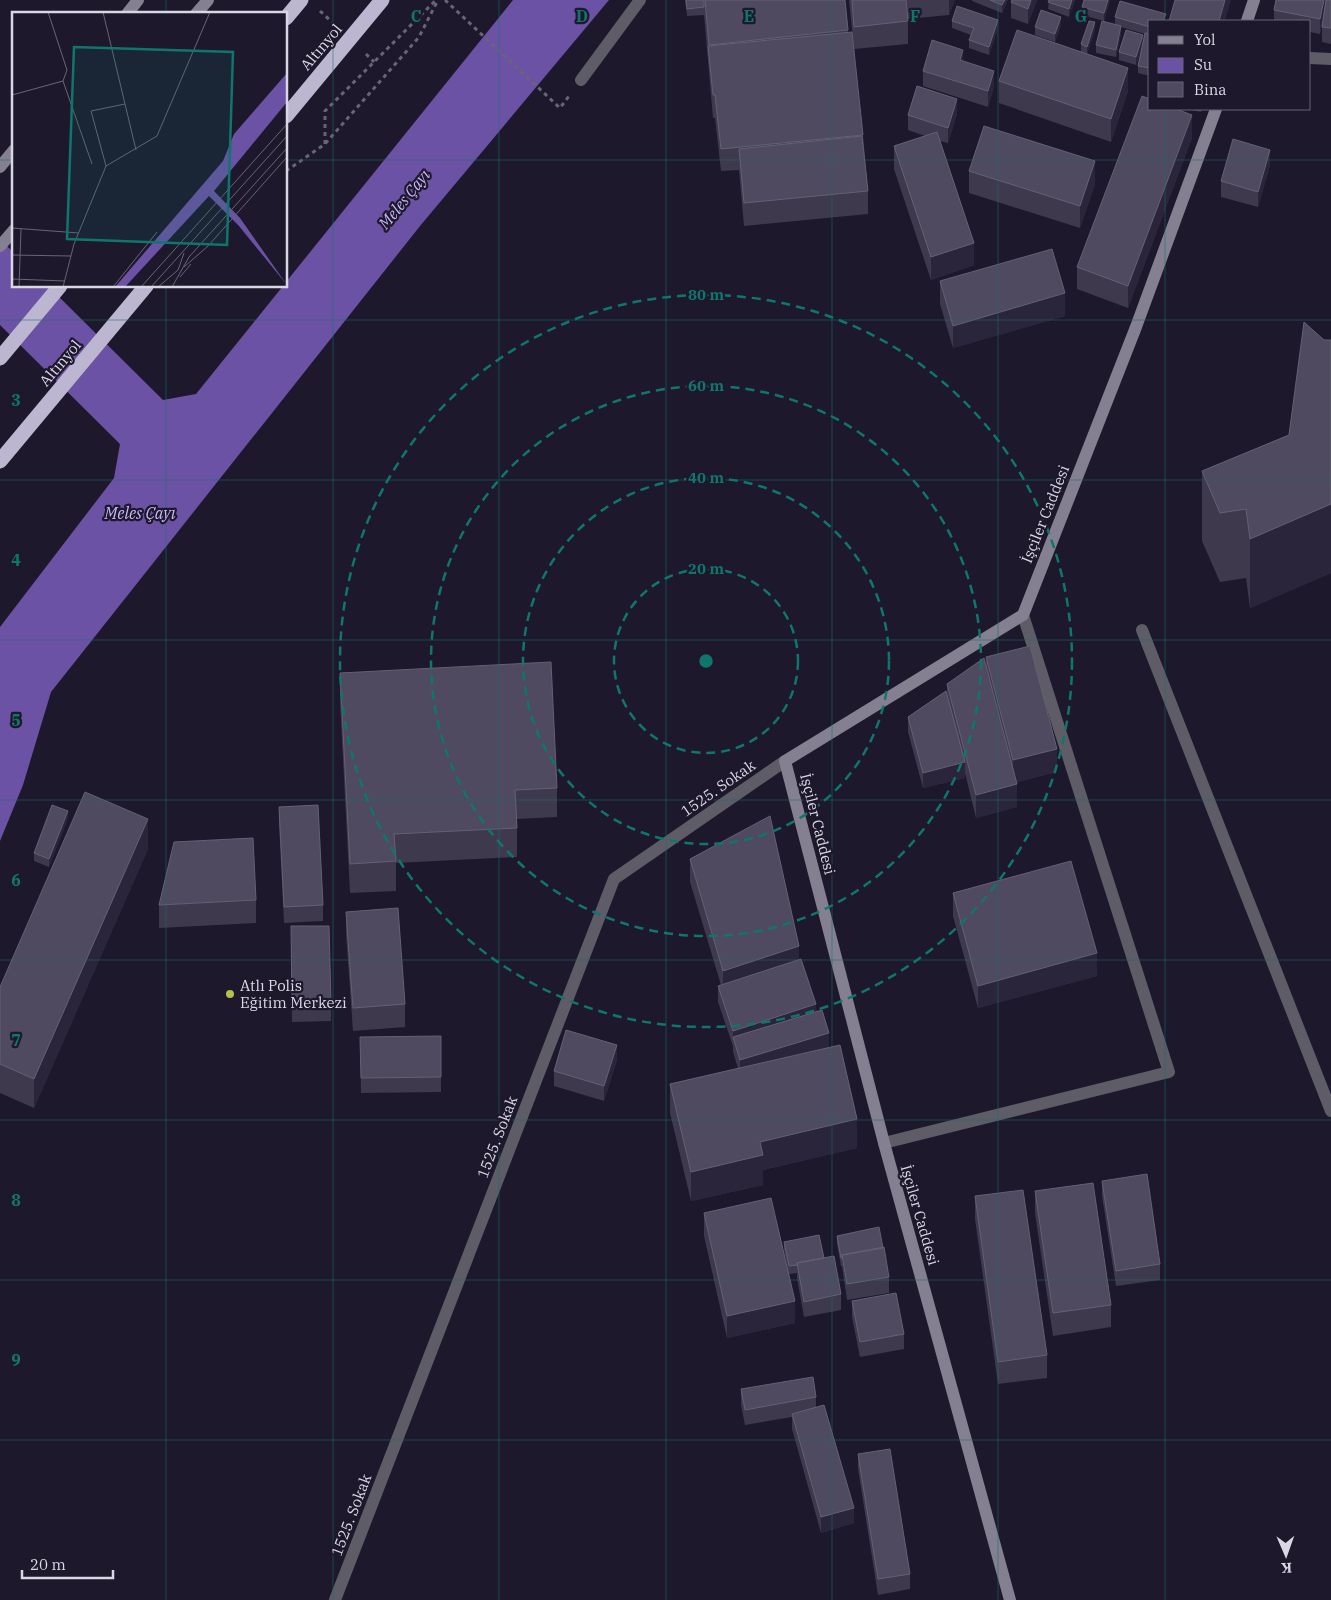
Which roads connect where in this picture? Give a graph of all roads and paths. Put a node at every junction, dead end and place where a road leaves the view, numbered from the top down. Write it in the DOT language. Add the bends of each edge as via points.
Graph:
graph roads {
  1 [pos="138,0"];
  2 [pos="208,0"];
  3 [pos="301,0"];
  4 [pos="382,0"];
  5 [pos="437,0"];
  6 [pos="445,0"];
  7 [pos="640,0"];
  8 [pos="1254,0"];
  9 [pos="129,12"];
  10 [pos="198,12"];
  11 [pos="288,16"];
  12 [pos="1247,20"];
  13 [pos="1311,58"];
  14 [pos="1331,59"];
  15 [pos="581,80"];
  16 [pos="560,108"];
  17 [pos="1216,110"];
  18 [pos="288,114"];
  19 [pos="325,144"];
  20 [pos="12,152"];
  21 [pos="0,167"];
  22 [pos="288,169"];
  23 [pos="12,232"];
  24 [pos="0,246"];
  25 [pos="58,288"];
  26 [pos="144,288"];
  27 [pos="0,358"];
  28 [pos="0,461"];
  29 [pos="1023,614"];
  30 [pos="1142,630"];
  31 [pos="785,761"];
  32 [pos="1331,1111"];
  33 [pos="884,1143"];
  34 [pos="335,1600"];
  35 [pos="1010,1600"];
  1 -- 9 [label="street"];
  2 -- 10 [label="street"];
  3 -- 11 [label="highway"];
  4 -- 18 [label="highway, Altınyol"];
  5 -- 19 [label="path" via="419,37"];
  5 -- 19 [label="path" via="325,111"];
  6 -- 16 [label="path"];
  7 -- 15 [label="street"];
  8 -- 12 [label="street"];
  13 -- 14 [label="street"];
  17 -- 29 [label="street, İşçiler Caddesi" via="1136,327"];
  19 -- 22 [label="path"];
  20 -- 21 [label="street"];
  23 -- 24 [label="street"];
  25 -- 27 [label="highway"];
  26 -- 28 [label="highway, Altınyol"];
  29 -- 31 [label="street, İşçiler Caddesi"];
  29 -- 33 [label="street" via="1169,1072"];
  30 -- 32 [label="street"];
  31 -- 33 [label="street, İşçiler Caddesi"];
  31 -- 34 [label="street, 1525. Sokak" via="614,879"];
  33 -- 35 [label="street, İşçiler Caddesi"];
}
